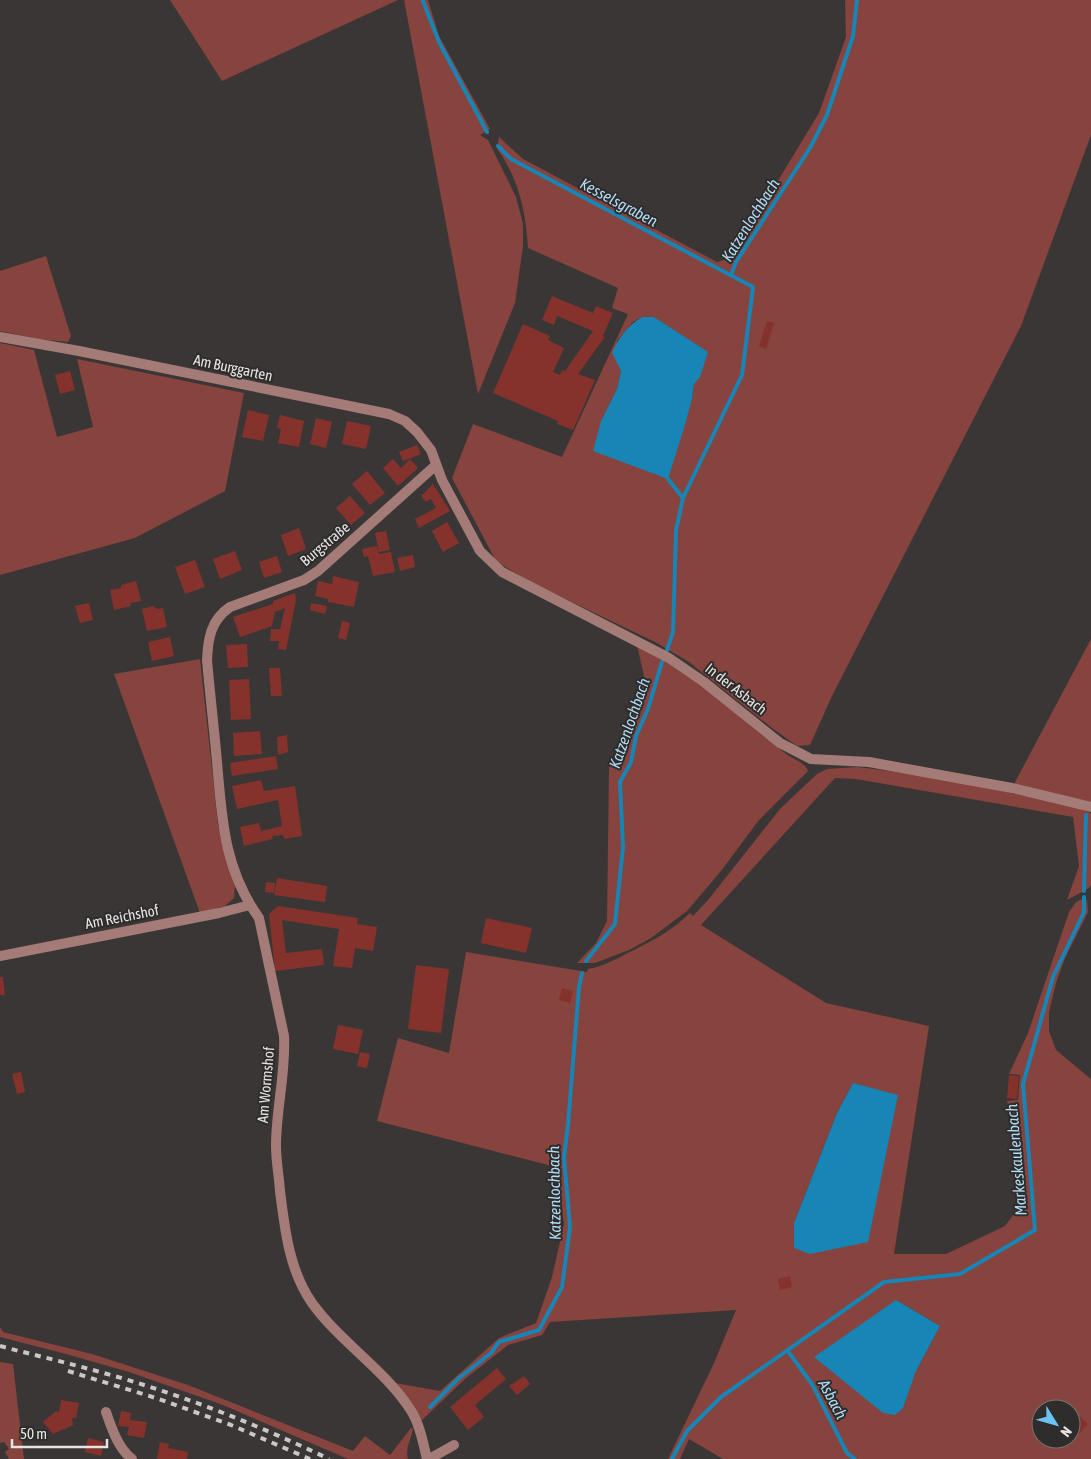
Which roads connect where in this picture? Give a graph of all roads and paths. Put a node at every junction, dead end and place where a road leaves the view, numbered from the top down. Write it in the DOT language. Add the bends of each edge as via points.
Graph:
graph roads {
  1 [pos="0,337"];
  2 [pos="436,465"];
  3 [pos="208,647"];
  4 [pos="1091,807"];
  5 [pos="250,905"];
  6 [pos="0,956"];
  7 [pos="106,1412"];
  8 [pos="454,1445"];
  9 [pos="132,1459"];
  10 [pos="428,1459"];
  1 -- 2 [label="street, Am Burggarten" via="388,414 405,421 417,432 431,450"];
  2 -- 3 [label="street, Burgstraße" via="318,571 304,580 221,613 214,621"];
  2 -- 4 [label="street, In der Asbach" via="480,552 493,565 670,658 780,743 811,759 869,762 1012,788"];
  3 -- 5 [label="street, Am Wormshof" via="223,829 238,882"];
  5 -- 6 [label="street, Am Reichshof" via="219,914"];
  5 -- 10 [label="street, Am Wormshof" via="259,918 284,1036 276,1146 289,1252 312,1303 410,1409"];
  7 -- 9 [label="street" via="113,1432"];
  8 -- 10 [label="street, Am Wormshof"];
}
